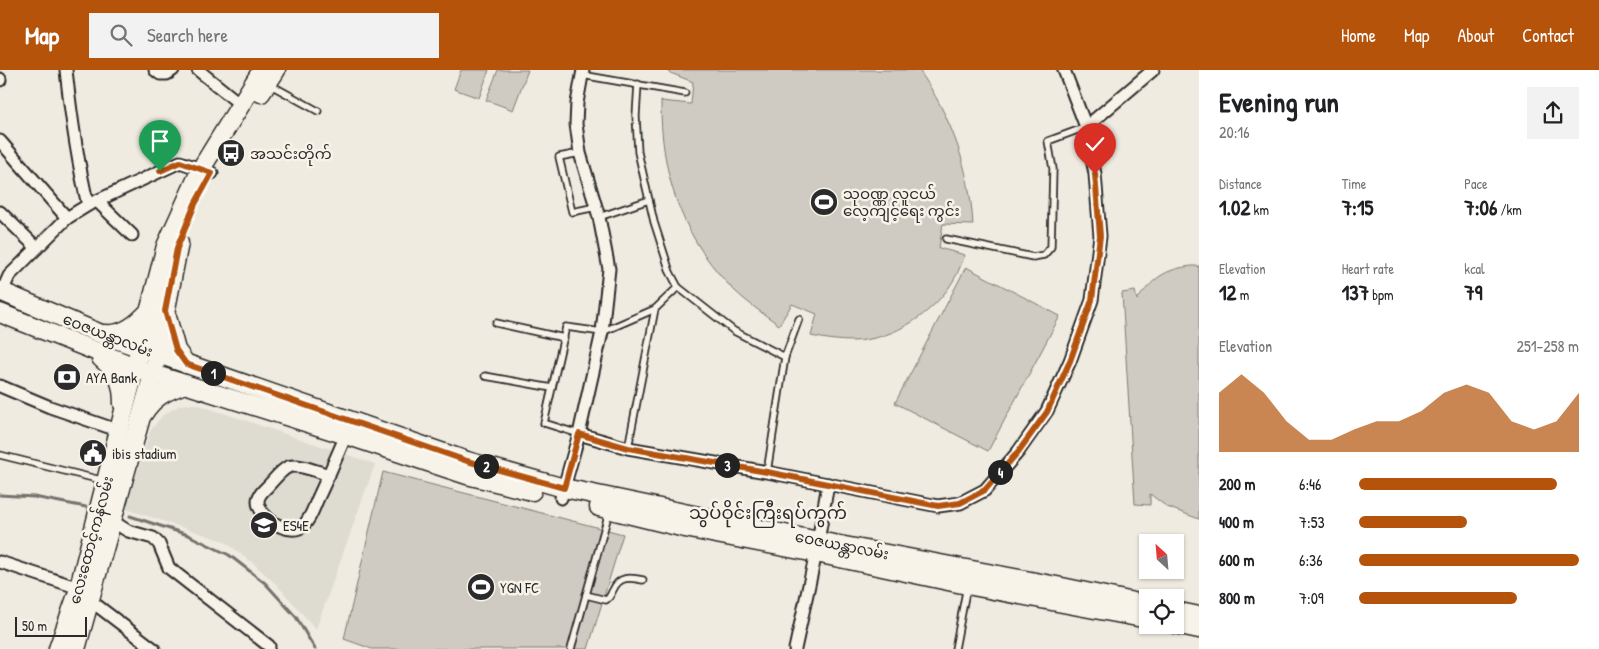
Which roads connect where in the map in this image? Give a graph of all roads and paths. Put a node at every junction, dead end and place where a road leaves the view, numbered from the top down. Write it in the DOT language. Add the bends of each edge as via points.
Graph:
graph roads {
  1 [pos="66,70"];
  2 [pos="155,70"];
  3 [pos="173,70"];
  4 [pos="198,70"];
  5 [pos="1064,70"];
  6 [pos="1153,70"];
  7 [pos="582,73"];
  8 [pos="266,75"];
  9 [pos="638,84"];
  10 [pos="685,93"];
  11 [pos="240,104"];
  12 [pos="318,111"];
  13 [pos="1086,128"];
  14 [pos="0,141"];
  15 [pos="580,153"];
  16 [pos="206,171"];
  17 [pos="649,200"];
  18 [pos="93,203"];
  19 [pos="0,212"];
  20 [pos="598,212"];
  21 [pos="67,218"];
  22 [pos="132,235"];
  23 [pos="946,239"];
  24 [pos="37,248"];
  25 [pos="5,274"];
  26 [pos="678,287"];
  27 [pos="1,292"];
  28 [pos="655,309"];
  29 [pos="158,310"];
  30 [pos="0,313"];
  31 [pos="799,319"];
  32 [pos="496,323"];
  33 [pos="602,332"];
  34 [pos="101,334"];
  35 [pos="564,338"];
  36 [pos="93,351"];
  37 [pos="149,351"];
  38 [pos="785,357"];
  39 [pos="186,364"];
  40 [pos="136,368"];
  41 [pos="153,374"];
  42 [pos="484,376"];
  43 [pos="185,384"];
  44 [pos="0,386"];
  45 [pos="552,388"];
  46 [pos="127,425"];
  47 [pos="579,434"];
  48 [pos="346,435"];
  49 [pos="628,448"];
  50 [pos="0,455"];
  51 [pos="767,472"];
  52 [pos="329,475"];
  53 [pos="106,482"];
  54 [pos="828,484"];
  55 [pos="563,493"];
  56 [pos="609,510"];
  57 [pos="112,521"];
  58 [pos="817,547"];
  59 [pos="0,562"];
  60 [pos="969,577"];
  61 [pos="643,580"];
  62 [pos="1004,584"];
  63 [pos="82,595"];
  64 [pos="586,595"];
  65 [pos="1139,604"];
  66 [pos="1184,613"];
  67 [pos="1199,616"];
  68 [pos="1139,617"];
  69 [pos="1184,626"];
  70 [pos="1199,629"];
  71 [pos="269,646"];
  72 [pos="58,649"];
  73 [pos="76,649"];
  74 [pos="154,649"];
  75 [pos="571,649"];
  76 [pos="795,649"];
  77 [pos="955,649"];
  1 -- 18 [label="street" via="76,150"];
  2 -- 3 [label="street" via="167,74"];
  4 -- 11 [label="street"];
  5 -- 13 [label="street"];
  6 -- 13 [label="street"];
  7 -- 9 [label="lane"];
  7 -- 15 [label="street" via="576,124"];
  8 -- 11 [label="main road, လေးထောင့်ကန်လမ်း"];
  8 -- 12 [label="lane"];
  8 -- 16 [label="main road, လေးထောင့်ကန်လမ်း" via="249,111"];
  9 -- 10 [label="lane"];
  9 -- 17 [label="lane" via="638,152"];
  11 -- 16 [label="main road, လေးထောင့်ကန်လမ်း"];
  13 -- 23 [label="lane" via="1048,141 1053,169 1051,247 1044,256 1033,257"];
  13 -- 54 [label="street" via="1095,174 1100,236 1092,300 1047,412 985,490 960,503 938,506"];
  14 -- 21 [label="street"];
  15 -- 20 [label="street"];
  15 -- 20 [label="lane" via="559,157 572,212"];
  16 -- 18 [label="street" via="180,162"];
  16 -- 29 [label="main road, လေးထောင့်ကန်လမ်း"];
  17 -- 20 [label="lane"];
  17 -- 26 [label="lane" via="670,272"];
  18 -- 21 [label="street"];
  18 -- 22 [label="street"];
  19 -- 24 [label="street"];
  20 -- 33 [label="street" via="609,269"];
  21 -- 24 [label="street"];
  24 -- 25 [label="street"];
  25 -- 27 [label="street"];
  26 -- 28 [label="lane"];
  26 -- 38 [label="lane" via="734,331"];
  27 -- 34 [label="main road, ဝေဇယန္တာလမ်း"];
  28 -- 33 [label="lane"];
  28 -- 49 [label="lane"];
  29 -- 34 [label="main road" via="131,328 109,335"];
  29 -- 37 [label="main road, လေးထောင့်ကန်လမ်း"];
  29 -- 39 [label="main road"];
  30 -- 36 [label="main road, ဝေဇယန္တာလမ်း"];
  31 -- 38 [label="lane"];
  32 -- 35 [label="lane"];
  33 -- 35 [label="lane" via="566,326"];
  33 -- 47 [label="street"];
  34 -- 37 [label="main road, ဝေဇယန္တာလမ်း"];
  35 -- 45 [label="lane"];
  36 -- 40 [label="main road, ဝေဇယန္တာလမ်း"];
  36 -- 46 [label="main road" via="119,377"];
  37 -- 39 [label="main road, ဝေဇယန္တာလမ်း"];
  37 -- 40 [label="main road, လေးထောင့်ကန်လမ်း"];
  37 -- 41 [label="main road, လေးထောင့်ကန်လမ်း"];
  38 -- 51 [label="lane"];
  39 -- 55 [label="main road, ဝေဇယန္တာလမ်း"];
  40 -- 41 [label="main road, ဝေဇယန္တာလမ်း"];
  40 -- 46 [label="main road, လေးထောင့်ကန်လမ်း"];
  41 -- 43 [label="main road, ဝေဇယန္တာလမ်း"];
  41 -- 46 [label="main road, လေးထောင့်ကန်လမ်း"];
  42 -- 45 [label="lane"];
  43 -- 46 [label="main road" via="163,393"];
  43 -- 48 [label="main road, ဝေဇယန္တာလမ်း"];
  44 -- 46 [label="street" via="50,407"];
  45 -- 47 [label="lane" via="544,423"];
  46 -- 53 [label="main road, လေးထောင့်ကန်လမ်း"];
  46 -- 57 [label="main road, လေးထောင့်ကန်လမ်း"];
  47 -- 49 [label="street"];
  47 -- 55 [label="street"];
  48 -- 52 [label="street"];
  48 -- 55 [label="main road, ဝေဇယန္တာလမ်း" via="467,475"];
  49 -- 51 [label="street"];
  50 -- 53 [label="lane"];
  51 -- 54 [label="street"];
  52 -- 52 [label="street" via="308,520 298,530 279,526 264,516 259,507 260,494 286,468"];
  53 -- 63 [label="main road, လေးထောင့်ကန်လမ်း"];
  54 -- 58 [label="street"];
  55 -- 56 [label="main road, ဝေဇယန္တာလမ်း"];
  55 -- 58 [label="main road, ဝေဇယန္တာလမ်း"];
  56 -- 58 [label="main road, ဝေဇယန္တာလမ်း" via="684,528"];
  56 -- 64 [label="lane"];
  57 -- 63 [label="main road, လေးထောင့်ကန်လမ်း"];
  57 -- 71 [label="street" via="128,531 153,538 169,568"];
  58 -- 60 [label="main road, ဝေဇယန္တာလမ်း"];
  58 -- 76 [label="street"];
  59 -- 63 [label="street"];
  60 -- 62 [label="main road, ဝေဇယန္တာလမ်း"];
  60 -- 77 [label="lane"];
  61 -- 64 [label="lane" via="622,579 606,600"];
  62 -- 65 [label="main road, ဝေဇယန္တာလမ်း"];
  62 -- 68 [label="main road, ဝေဇယန္တာလမ်း"];
  63 -- 72 [label="main road, လေးထောင့်ကန်လမ်း"];
  63 -- 73 [label="main road, လေးထောင့်ကန်လမ်း"];
  63 -- 74 [label="street"];
  64 -- 75 [label="lane"];
  66 -- 67 [label="main road"];
  69 -- 70 [label="main road"];
}
